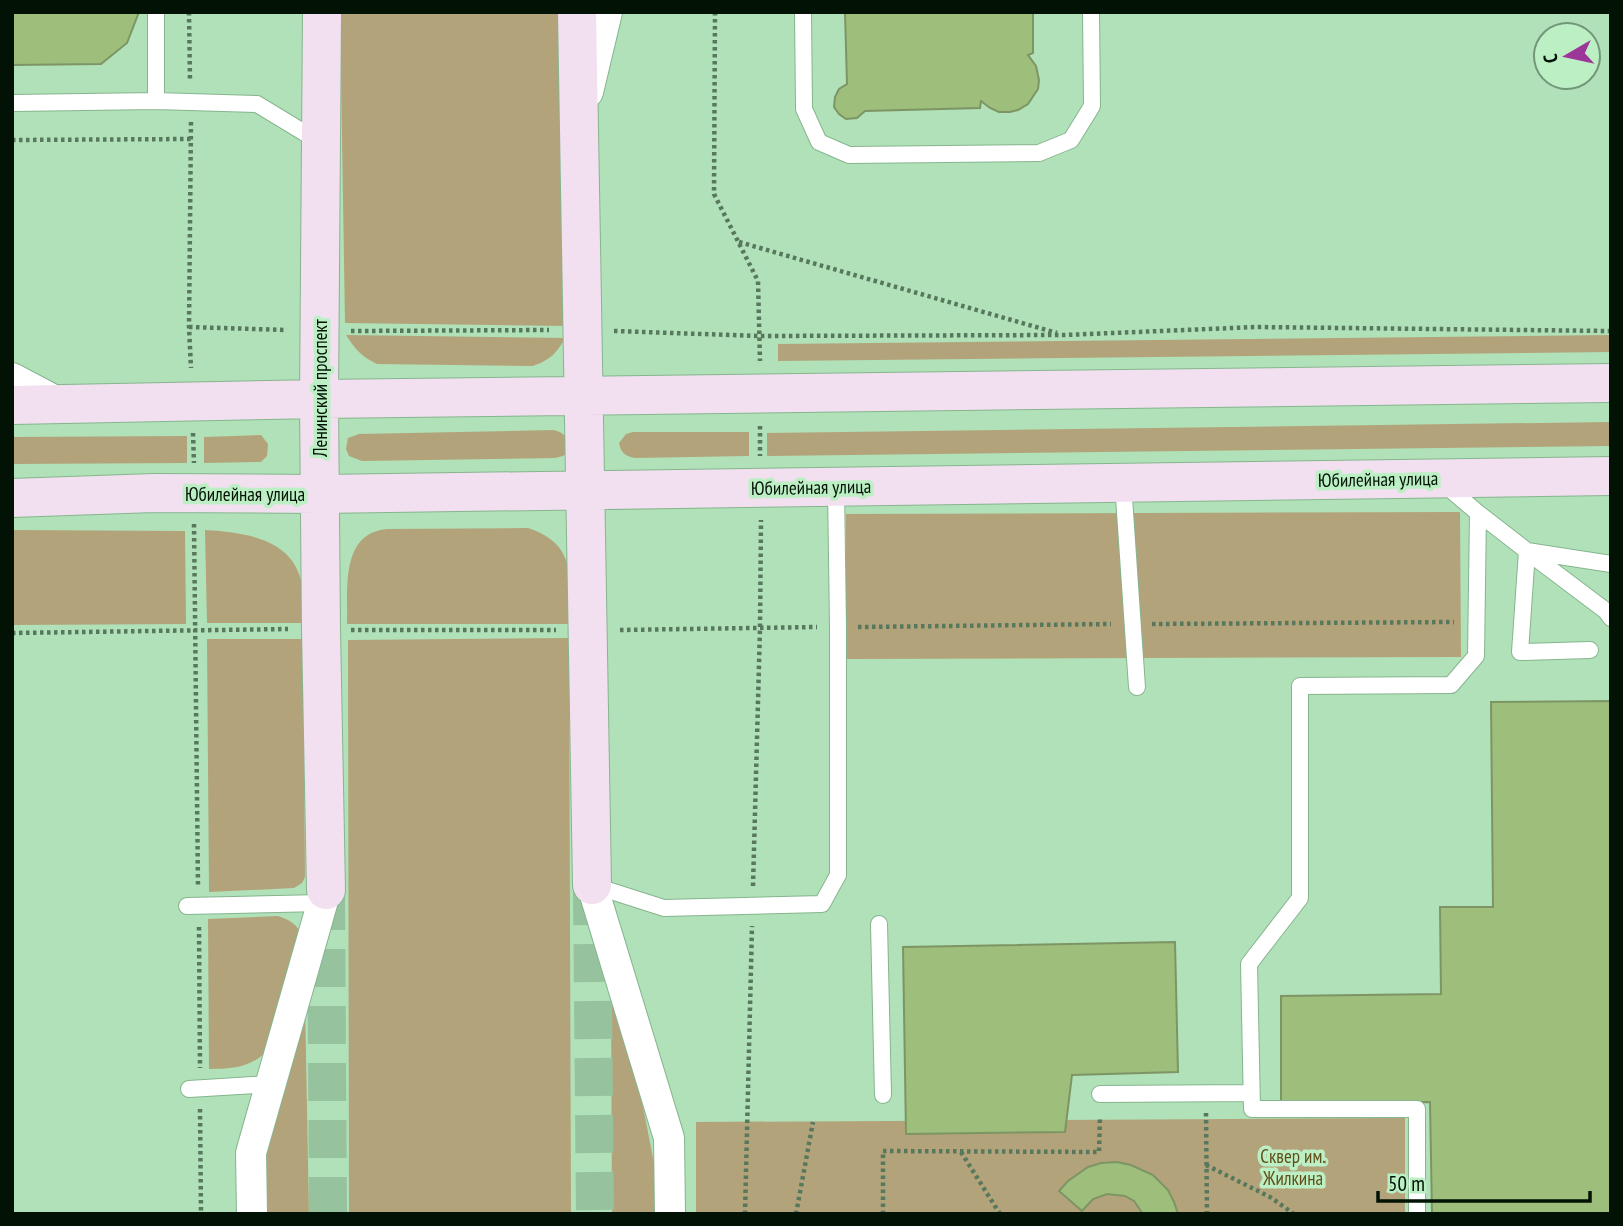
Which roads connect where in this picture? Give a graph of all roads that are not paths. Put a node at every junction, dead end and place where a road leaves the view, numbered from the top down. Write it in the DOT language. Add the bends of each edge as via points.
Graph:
graph roads {
  1 [pos="156,12"];
  2 [pos="310,12"];
  3 [pos="322,12"];
  4 [pos="577,12"];
  5 [pos="607,12"];
  6 [pos="803,12"];
  7 [pos="1091,12"];
  8 [pos="321,50"];
  9 [pos="156,101"];
  10 [pos="12,103"];
  11 [pos="580,126"];
  12 [pos="320,142"];
  13 [pos="12,378"];
  14 [pos="1611,383"];
  15 [pos="584,397"];
  16 [pos="320,399"];
  17 [pos="61,404"];
  18 [pos="12,405"];
  19 [pos="1611,476"];
  20 [pos="1437,478"];
  21 [pos="1123,483"];
  22 [pos="836,487"];
  23 [pos="586,491"];
  24 [pos="320,494"];
  25 [pos="27,502"];
  26 [pos="1478,513"];
  27 [pos="1527,551"];
  28 [pos="1611,564"];
  29 [pos="1611,618"];
  30 [pos="1590,650"];
  31 [pos="1137,687"];
  32 [pos="592,885"];
  33 [pos="324,896"];
  34 [pos="193,906"];
  35 [pos="879,924"];
  36 [pos="270,1084"];
  37 [pos="194,1089"];
  38 [pos="1251,1093"];
  39 [pos="1100,1094"];
  40 [pos="883,1095"];
  41 [pos="252,1214"];
  42 [pos="670,1214"];
  43 [pos="1417,1214"];
  1 -- 9 [label="lane"];
  2 -- 8 [label="street"];
  3 -- 8 [label="main road, Ленинский проспект"];
  4 -- 11 [label="main road"];
  5 -- 11 [label="street"];
  6 -- 7 [label="lane" via="804,108 818,142 849,155 1039,153 1071,140 1092,106"];
  8 -- 12 [label="main road, Ленинский проспект"];
  9 -- 10 [label="lane"];
  9 -- 12 [label="lane" via="257,104"];
  11 -- 15 [label="main road"];
  12 -- 16 [label="main road, Ленинский проспект"];
  13 -- 17 [label="street"];
  14 -- 15 [label="main road"];
  15 -- 16 [label="main road"];
  15 -- 23 [label="main road"];
  16 -- 17 [label="main road"];
  16 -- 24 [label="main road, Ленинский проспект"];
  17 -- 18 [label="main road"];
  19 -- 20 [label="main road, Юбилейная улица"];
  20 -- 21 [label="main road, Юбилейная улица"];
  20 -- 26 [label="lane"];
  21 -- 22 [label="main road, Юбилейная улица"];
  21 -- 31 [label="lane"];
  22 -- 23 [label="main road, Юбилейная улица"];
  22 -- 32 [label="lane" via="838,875 822,904 664,908"];
  23 -- 24 [label="main road, Юбилейная улица"];
  23 -- 32 [label="main road"];
  24 -- 25 [label="main road, Юбилейная улица" via="154,493"];
  24 -- 33 [label="main road, Ленинский проспект"];
  26 -- 27 [label="lane"];
  26 -- 38 [label="lane" via="1476,656 1451,685 1300,686 1300,898 1249,964"];
  27 -- 28 [label="lane"];
  27 -- 29 [label="lane"];
  27 -- 30 [label="lane" via="1520,652"];
  32 -- 42 [label="street" via="668,1138"];
  33 -- 34 [label="lane"];
  33 -- 36 [label="street"];
  35 -- 40 [label="lane"];
  36 -- 37 [label="lane"];
  36 -- 41 [label="street" via="251,1153"];
  38 -- 39 [label="lane"];
  38 -- 43 [label="lane" via="1252,1109 1417,1109"];
}
